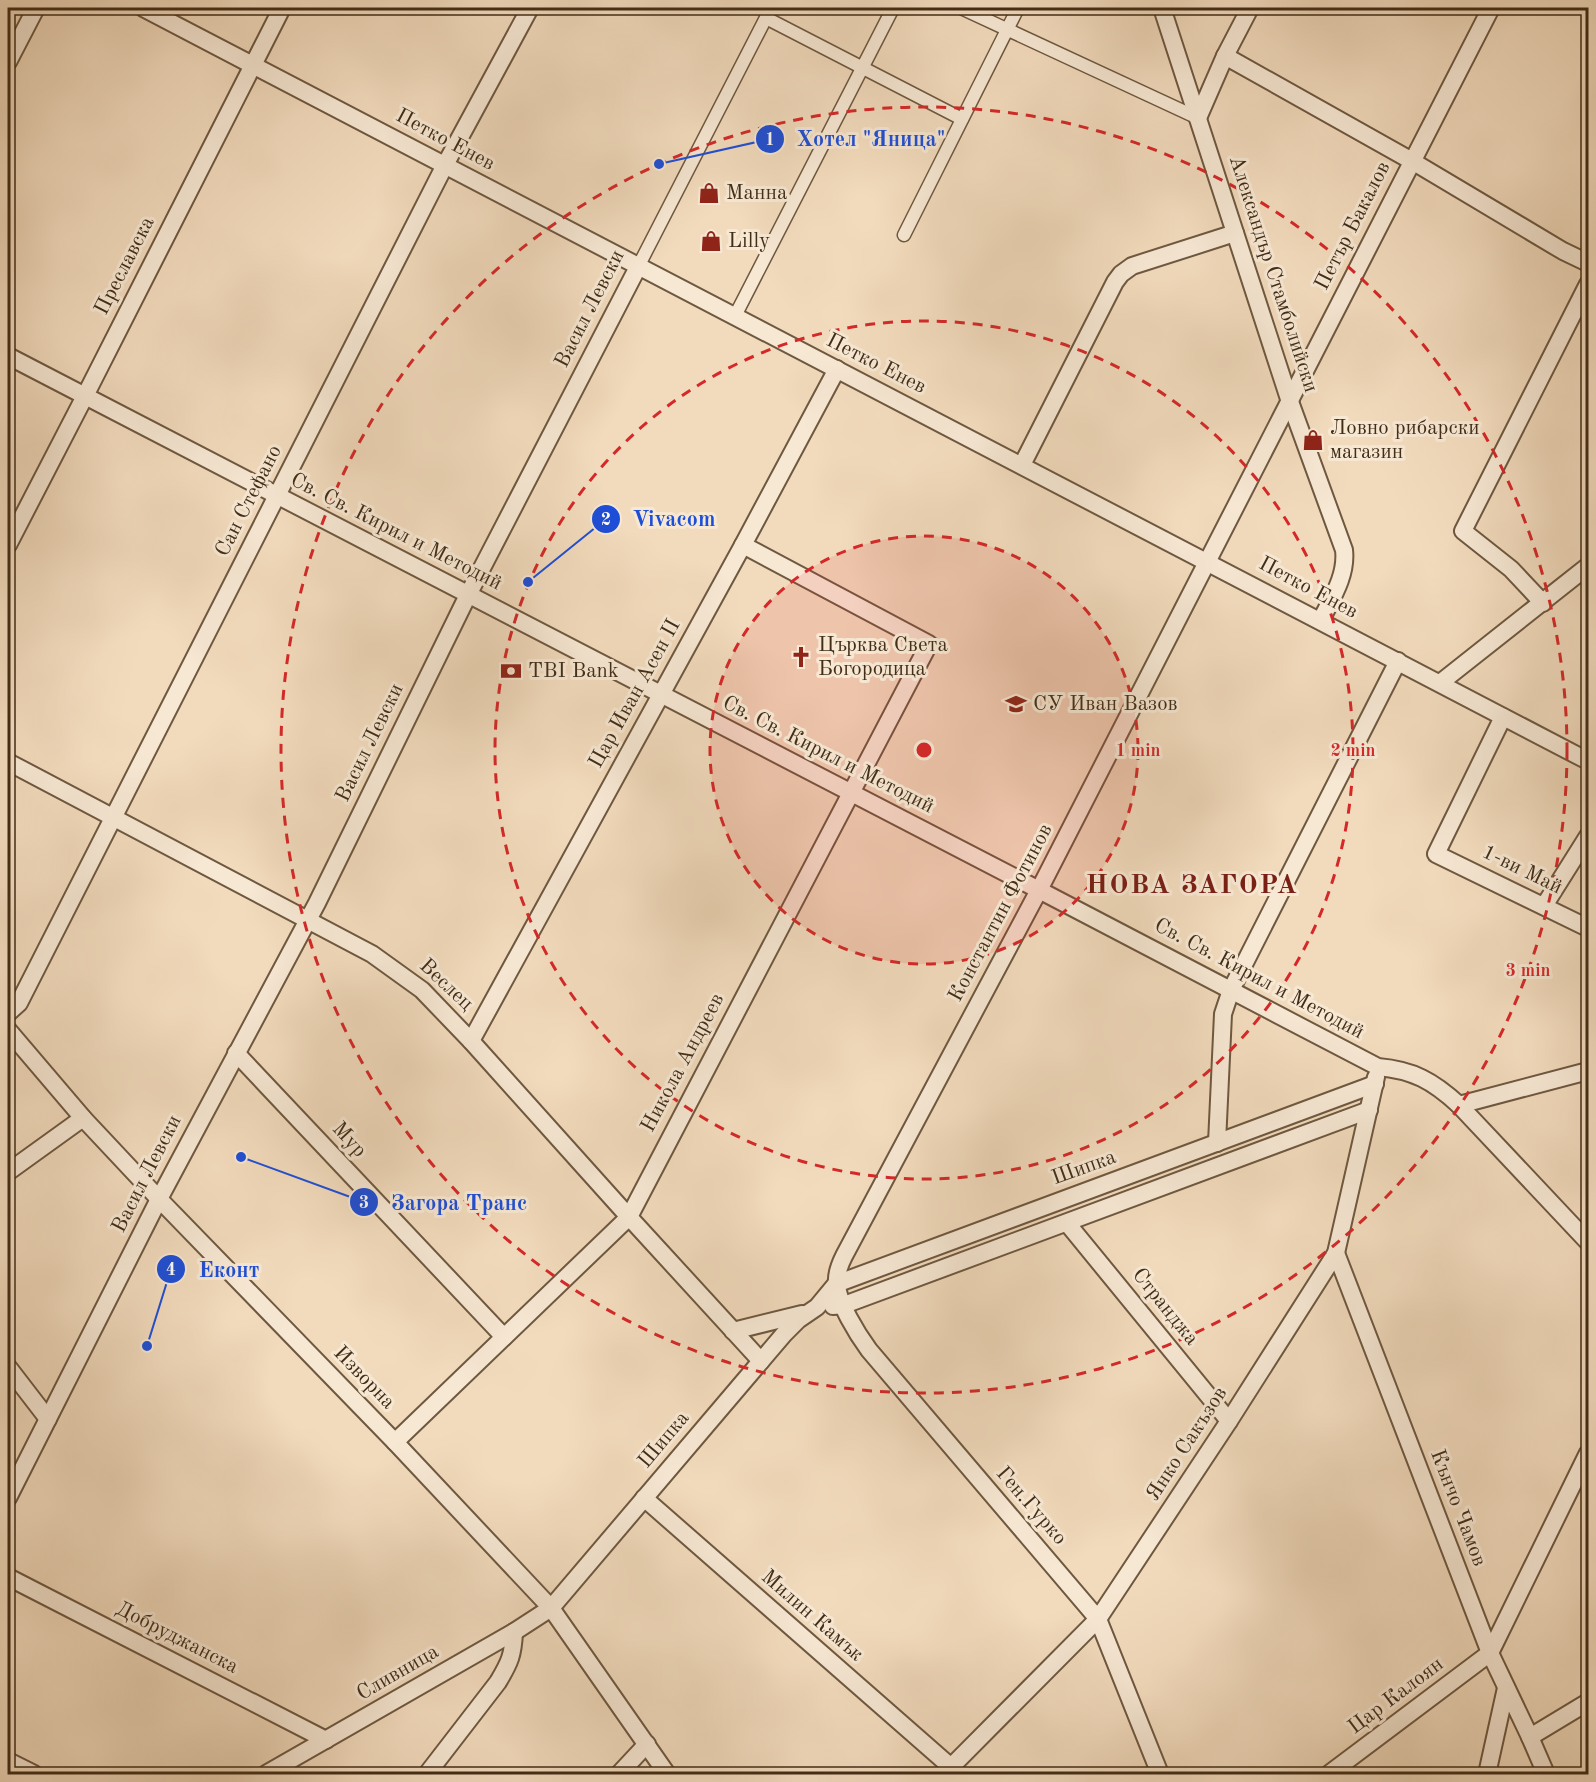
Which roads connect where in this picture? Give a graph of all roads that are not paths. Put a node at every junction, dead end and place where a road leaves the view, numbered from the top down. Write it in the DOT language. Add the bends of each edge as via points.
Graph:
graph roads {
  1 [pos="36,8"];
  2 [pos="143,8"];
  3 [pos="282,8"];
  4 [pos="530,8"];
  5 [pos="892,8"];
  6 [pos="961,8"];
  7 [pos="1018,8"];
  8 [pos="1162,8"];
  9 [pos="1250,8"];
  10 [pos="1491,8"];
  11 [pos="768,13"];
  12 [pos="1007,30"];
  13 [pos="1225,56"];
  14 [pos="8,62"];
  15 [pos="253,64"];
  16 [pos="861,68"];
  17 [pos="1198,118"];
  18 [pos="962,119"];
  19 [pos="1412,161"];
  20 [pos="445,165"];
  21 [pos="1235,233"];
  22 [pos="904,235"];
  23 [pos="1588,263"];
  24 [pos="639,266"];
  25 [pos="1588,284"];
  26 [pos="735,316"];
  27 [pos="8,356"];
  28 [pos="837,369"];
  29 [pos="85,396"];
  30 [pos="1289,399"];
  31 [pos="1022,465"];
  32 [pos="277,495"];
  33 [pos="8,545"];
  34 [pos="743,545"];
  35 [pos="1206,561"];
  36 [pos="1588,566"];
  37 [pos="468,595"];
  38 [pos="1543,603"];
  39 [pos="1321,620"];
  40 [pos="1398,661"];
  41 [pos="1440,683"];
  42 [pos="661,694"];
  43 [pos="1503,717"];
  44 [pos="1588,761"];
  45 [pos="8,762"];
  46 [pos="850,792"];
  47 [pos="112,818"];
  48 [pos="1588,836"];
  49 [pos="1039,890"];
  50 [pos="1544,906"];
  51 [pos="308,920"];
  52 [pos="1588,928"];
  53 [pos="1231,990"];
  54 [pos="8,1014"];
  55 [pos="8,1030"];
  56 [pos="471,1041"];
  57 [pos="236,1053"];
  58 [pos="1378,1067"];
  59 [pos="1588,1071"];
  60 [pos="1375,1084"];
  61 [pos="1458,1105"];
  62 [pos="1369,1110"];
  63 [pos="83,1118"];
  64 [pos="1216,1143"];
  65 [pos="8,1172"];
  66 [pos="159,1199"];
  67 [pos="629,1217"];
  68 [pos="1067,1223"];
  69 [pos="1588,1242"];
  70 [pos="1336,1253"];
  71 [pos="836,1284"];
  72 [pos="843,1305"];
  73 [pos="813,1310"];
  74 [pos="733,1331"];
  75 [pos="504,1337"];
  76 [pos="761,1361"];
  77 [pos="8,1367"];
  78 [pos="48,1419"];
  79 [pos="1229,1420"];
  80 [pos="395,1442"];
  81 [pos="1588,1453"];
  82 [pos="8,1498"];
  83 [pos="644,1498"];
  84 [pos="8,1577"];
  85 [pos="550,1608"];
  86 [pos="1098,1619"];
  87 [pos="514,1632"];
  88 [pos="1490,1653"];
  89 [pos="1506,1688"];
  90 [pos="1588,1702"];
  91 [pos="1530,1737"];
  92 [pos="326,1740"];
  93 [pos="646,1744"];
  94 [pos="8,1761"];
  95 [pos="948,1771"];
  96 [pos="34,1774"];
  97 [pos="266,1774"];
  98 [pos="427,1774"];
  99 [pos="619,1774"];
  100 [pos="667,1774"];
  101 [pos="1160,1774"];
  102 [pos="1329,1774"];
  103 [pos="1487,1774"];
  104 [pos="1546,1774"];
  1 -- 14 [label="street"];
  2 -- 15 [label="street, Петко Енев"];
  3 -- 15 [label="street, Преславска"];
  4 -- 20 [label="street, Сан Стефано"];
  5 -- 16 [label="street"];
  6 -- 12 [label="street"];
  7 -- 12 [label="street"];
  8 -- 17 [label="street, Александър Стамболийски"];
  9 -- 13 [label="street"];
  10 -- 19 [label="street, Петър Бакалов"];
  11 -- 16 [label="street"];
  11 -- 24 [label="street, Васил Левски"];
  12 -- 17 [label="street"];
  12 -- 18 [label="street"];
  13 -- 17 [label="street"];
  13 -- 19 [label="street"];
  15 -- 20 [label="street, Петко Енев"];
  15 -- 29 [label="street, Преславска"];
  16 -- 18 [label="street"];
  16 -- 26 [label="street"];
  17 -- 21 [label="street, Александър Стамболийски"];
  18 -- 22 [label="street"];
  19 -- 23 [label="street"];
  19 -- 30 [label="street, Петър Бакалов"];
  20 -- 24 [label="street, Петко Енев"];
  20 -- 32 [label="street, Сан Стефано"];
  21 -- 30 [label="street, Александър Стамболийски"];
  21 -- 31 [label="street" via="1132,266 1121,274"];
  24 -- 26 [label="street, Петко Енев"];
  24 -- 37 [label="street, Васил Левски"];
  25 -- 38 [label="street" via="1462,531 1512,568"];
  26 -- 28 [label="street, Петко Енев"];
  27 -- 29 [label="street, Св. Св. Кирил и Методий"];
  28 -- 31 [label="street, Петко Енев"];
  28 -- 34 [label="street, Цар Иван Асен II"];
  29 -- 32 [label="street, Св. Св. Кирил и Методий"];
  29 -- 33 [label="street, Преславска"];
  30 -- 35 [label="street, Петър Бакалов"];
  30 -- 39 [label="street, Александър Стамболийски" via="1346,562"];
  31 -- 35 [label="street, Петко Енев"];
  32 -- 37 [label="street, Св. Св. Кирил и Методий"];
  32 -- 47 [label="street, Сан Стефано"];
  34 -- 42 [label="street, Цар Иван Асен II"];
  34 -- 46 [label="street, Никола Андреев" via="929,644"];
  35 -- 39 [label="street, Петко Енев"];
  35 -- 49 [label="street, Константин Фотинов"];
  36 -- 38 [label="street"];
  37 -- 42 [label="street, Св. Св. Кирил и Методий"];
  37 -- 51 [label="street, Васил Левски"];
  38 -- 41 [label="street"];
  39 -- 40 [label="street, Петко Енев"];
  40 -- 41 [label="street, Петко Енев"];
  40 -- 53 [label="street"];
  41 -- 43 [label="street, Петко Енев"];
  42 -- 46 [label="street, Св. Св. Кирил и Методий"];
  42 -- 56 [label="street, Цар Иван Асен II"];
  43 -- 44 [label="street, Петко Енев"];
  43 -- 50 [label="street, 1-ви Май" via="1436,854"];
  45 -- 47 [label="street, Веслец"];
  46 -- 49 [label="street, Св. Св. Кирил и Методий"];
  46 -- 67 [label="street, Никола Андреев"];
  47 -- 51 [label="street, Веслец"];
  47 -- 54 [label="street, Сан Стефано" via="19,1004"];
  48 -- 50 [label="street"];
  49 -- 53 [label="street, Св. Св. Кирил и Методий"];
  49 -- 71 [label="street, Константин Фотинов" via="844,1256"];
  50 -- 52 [label="street, 1-ви Май"];
  51 -- 56 [label="street, Веслец" via="372,954 422,990"];
  51 -- 57 [label="street, Васил Левски"];
  53 -- 58 [label="street, Св. Св. Кирил и Методий"];
  53 -- 64 [label="street" via="1223,1014"];
  55 -- 63 [label="street, Изворна"];
  56 -- 67 [label="street, Веслец"];
  57 -- 66 [label="street, Васил Левски"];
  57 -- 75 [label="street, Мур"];
  58 -- 60 [label="street, Янко Сакъзов"];
  58 -- 61 [label="street, Св. Св. Кирил и Методий" via="1400,1069 1421,1077"];
  59 -- 61 [label="street"];
  60 -- 62 [label="street, Янко Сакъзов"];
  60 -- 64 [label="street, Шипка"];
  61 -- 69 [label="street, Св. Св. Кирил и Методий"];
  62 -- 68 [label="street"];
  62 -- 70 [label="street, Янко Сакъзов"];
  63 -- 65 [label="street"];
  63 -- 66 [label="street, Изворна"];
  64 -- 71 [label="street, Шипка"];
  66 -- 78 [label="street, Васил Левски"];
  66 -- 80 [label="street, Изворна"];
  67 -- 74 [label="street, Веслец"];
  67 -- 75 [label="street, Никола Андреев"];
  68 -- 72 [label="street"];
  68 -- 79 [label="street, Странджа"];
  70 -- 79 [label="street, Янко Сакъзов"];
  70 -- 88 [label="street, Кънчо Чамов"];
  71 -- 72 [label="street, Ген.Гурко"];
  71 -- 73 [label="street, Шипка"];
  72 -- 73 [label="street"];
  72 -- 86 [label="street, Ген.Гурко" via="869,1350"];
  73 -- 74 [label="street"];
  73 -- 76 [label="street, Шипка" via="791,1327"];
  74 -- 76 [label="street, Веслец"];
  75 -- 80 [label="street, Никола Андреев"];
  76 -- 83 [label="street, Шипка"];
  77 -- 78 [label="street"];
  78 -- 82 [label="street, Васил Левски"];
  79 -- 86 [label="street, Янко Сакъзов"];
  80 -- 85 [label="street, Изворна"];
  81 -- 88 [label="street"];
  83 -- 85 [label="street, Шипка"];
  83 -- 95 [label="street, Милин Камък"];
  84 -- 92 [label="street, Добруджанска"];
  85 -- 87 [label="street, Сливница"];
  85 -- 93 [label="street, Изворна"];
  86 -- 95 [label="street, Янко Сакъзов"];
  86 -- 101 [label="street, Ген.Гурко"];
  87 -- 92 [label="street, Сливница"];
  87 -- 98 [label="street" via="513,1651 498,1682"];
  88 -- 89 [label="street, Кънчо Чамов"];
  88 -- 102 [label="street, Цар Калоян"];
  89 -- 91 [label="street, Кънчо Чамов"];
  89 -- 103 [label="street"];
  90 -- 91 [label="street"];
  91 -- 104 [label="street, Кънчо Чамов"];
  92 -- 97 [label="street, Сливница"];
  93 -- 99 [label="street"];
  93 -- 100 [label="street, Изворна"];
  94 -- 96 [label="street"];
}
